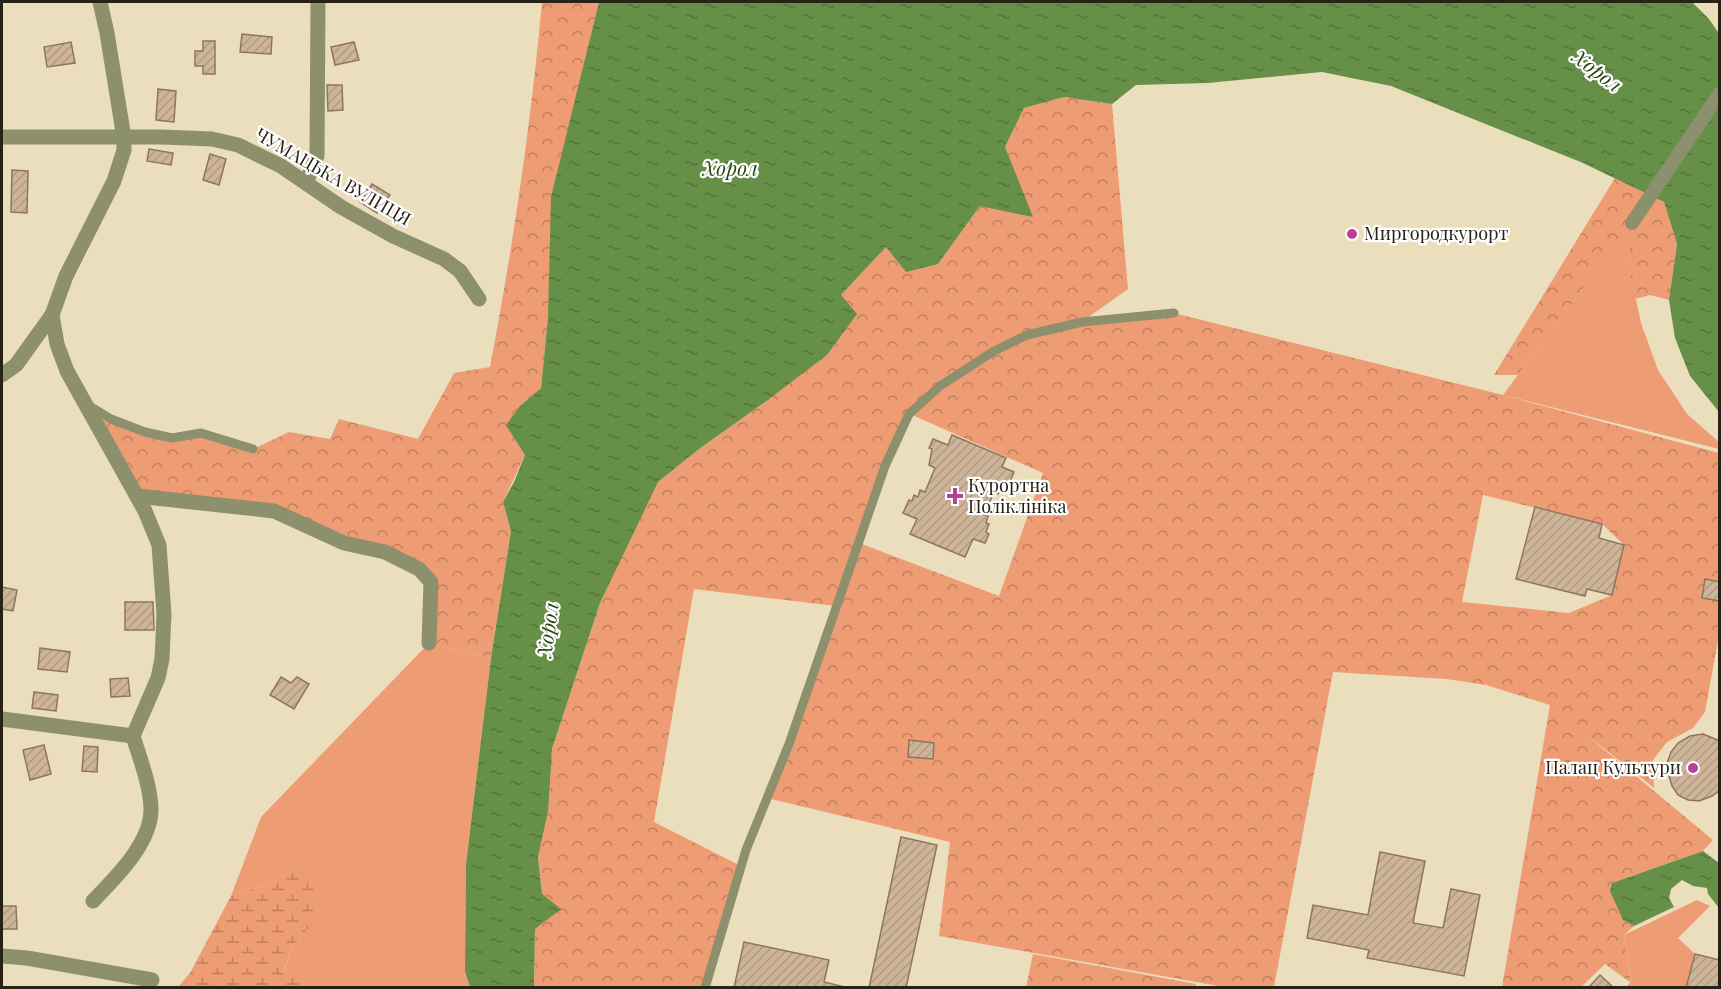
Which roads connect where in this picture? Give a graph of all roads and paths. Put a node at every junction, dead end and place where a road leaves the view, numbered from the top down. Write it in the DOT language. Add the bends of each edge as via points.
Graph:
graph roads {
  1 [pos="100,2"];
  2 [pos="318,2"];
  3 [pos="1719,93"];
  4 [pos="2,137"];
  5 [pos="124,138"];
  6 [pos="306,183"];
  7 [pos="1632,224"];
  8 [pos="479,299"];
  9 [pos="1174,313"];
  10 [pos="52,315"];
  11 [pos="2,375"];
  12 [pos="86,403"];
  13 [pos="253,450"];
  14 [pos="137,496"];
  15 [pos="429,643"];
  16 [pos="2,719"];
  17 [pos="133,736"];
  18 [pos="93,901"];
  19 [pos="2,956"];
  20 [pos="152,980"];
  21 [pos="705,987"];
  1 -- 5 [label="street"];
  2 -- 6 [label="street" via="317,156"];
  3 -- 7 [label="street"];
  4 -- 5 [label="street, ЧУМАЦЬКА ВУЛИЦЯ"];
  5 -- 6 [label="street, ЧУМАЦЬКА ВУЛИЦЯ" via="212,139 238,145 281,165"];
  5 -- 10 [label="street" via="114,181 66,276"];
  6 -- 8 [label="street, ЧУМАЦЬКА ВУЛИЦЯ" via="393,236 444,259 460,271"];
  9 -- 21 [label="lane" via="1082,322 1027,335 940,386 909,414 885,466 789,744 746,850"];
  10 -- 11 [label="street" via="16,365"];
  10 -- 12 [label="street" via="67,371"];
  12 -- 13 [label="lane" via="111,419 145,432 171,438 201,434"];
  12 -- 14 [label="street"];
  14 -- 15 [label="street" via="274,511 344,543 385,552 419,568 431,582"];
  14 -- 17 [label="street" via="159,545 164,614 158,678"];
  16 -- 17 [label="street"];
  17 -- 18 [label="street" via="147,784 149,824 130,861"];
  19 -- 20 [label="street"];
}
